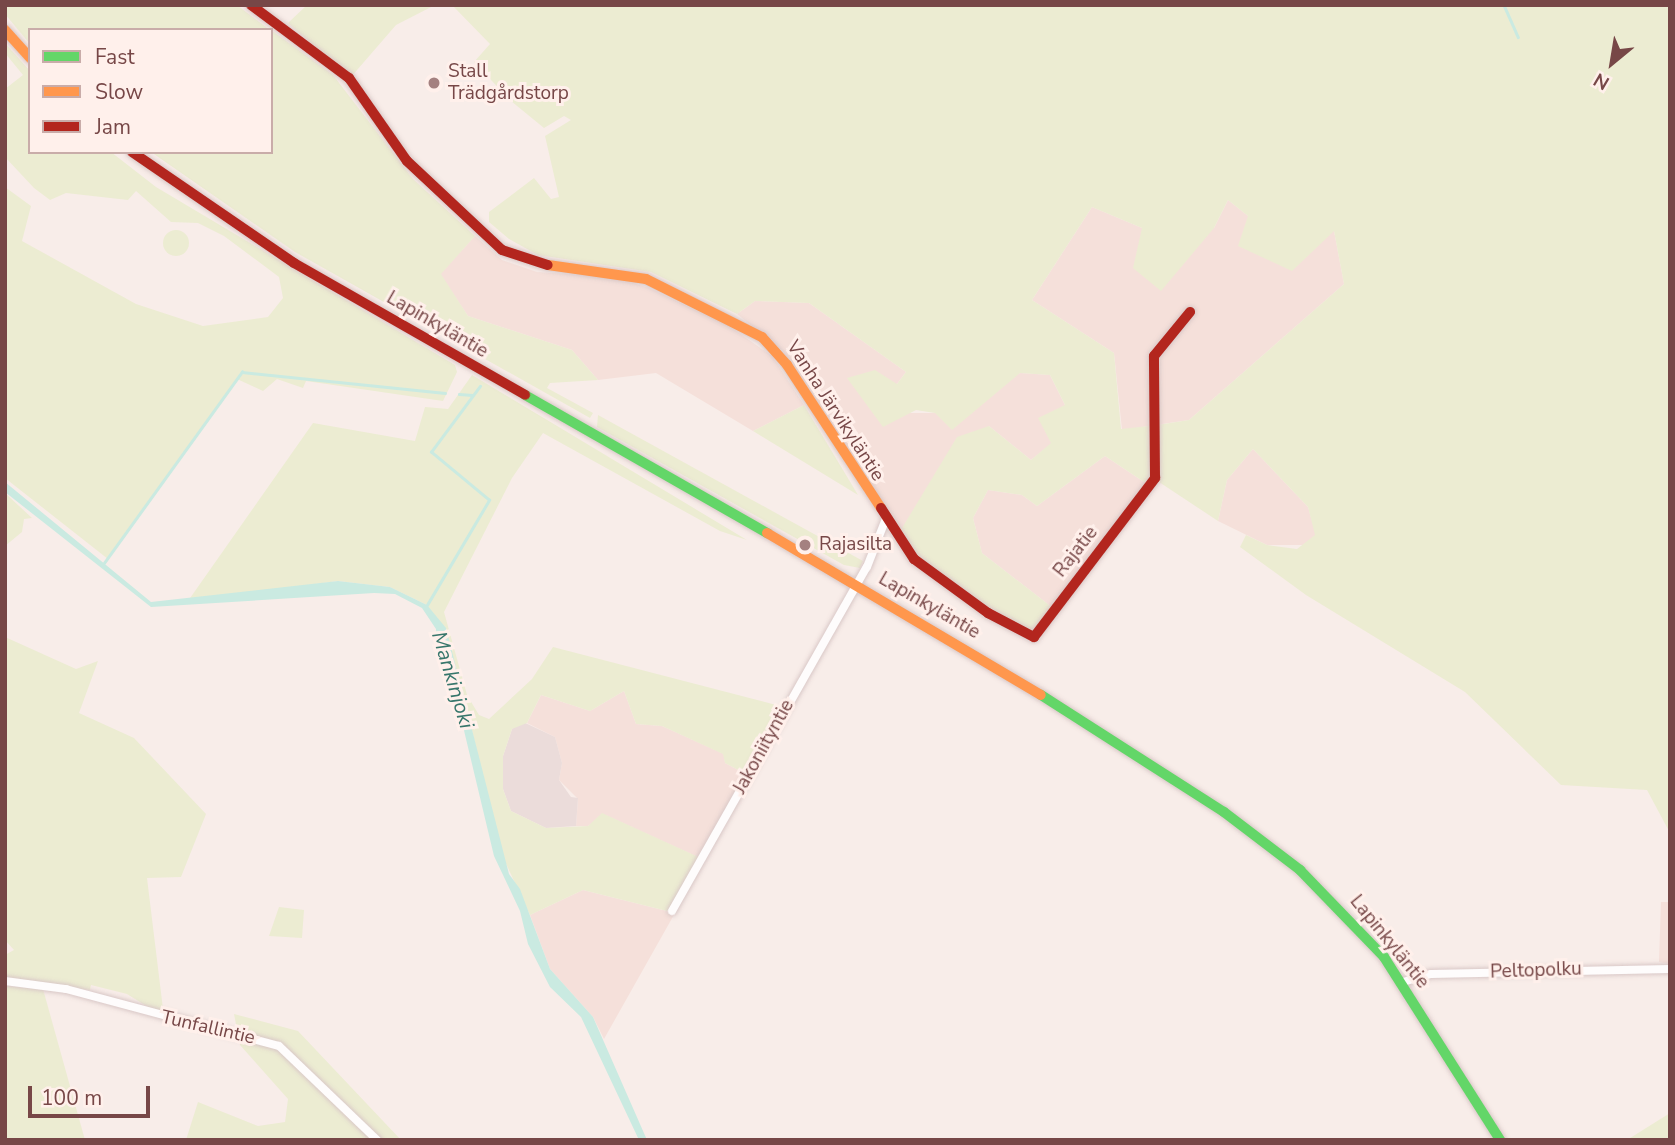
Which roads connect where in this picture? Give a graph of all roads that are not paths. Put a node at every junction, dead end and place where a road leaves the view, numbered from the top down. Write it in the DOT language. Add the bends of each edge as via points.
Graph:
graph roads {
  1 [pos="251,5"];
  2 [pos="5,30"];
  3 [pos="28,56"];
  4 [pos="135,154"];
  5 [pos="1191,312"];
  6 [pos="885,521"];
  7 [pos="857,584"];
  8 [pos="672,911"];
  9 [pos="1670,969"];
  10 [pos="5,981"];
  11 [pos="1404,982"];
  12 [pos="377,1140"];
  13 [pos="1500,1140"];
  1 -- 6 [label="main road, Vanha Järvikyläntie" via="339,69 407,161 502,250 539,264 646,279 762,337 787,365"];
  2 -- 3 [label="main road"];
  4 -- 7 [label="main road, Lapinkyläntie" via="295,263"];
  5 -- 6 [label="main road, Rajatie" via="1154,356 1155,478 1034,637 933,577"];
  6 -- 7 [label="street"];
  7 -- 8 [label="street, Jakoniityntie"];
  7 -- 11 [label="main road, Lapinkyläntie" via="1090,724 1224,812 1323,891"];
  9 -- 11 [label="street, Peltopolku" via="1431,974"];
  10 -- 12 [label="street, Tunfallintie" via="66,989 279,1046"];
  11 -- 13 [label="main road, Lapinkyläntie"];
}
